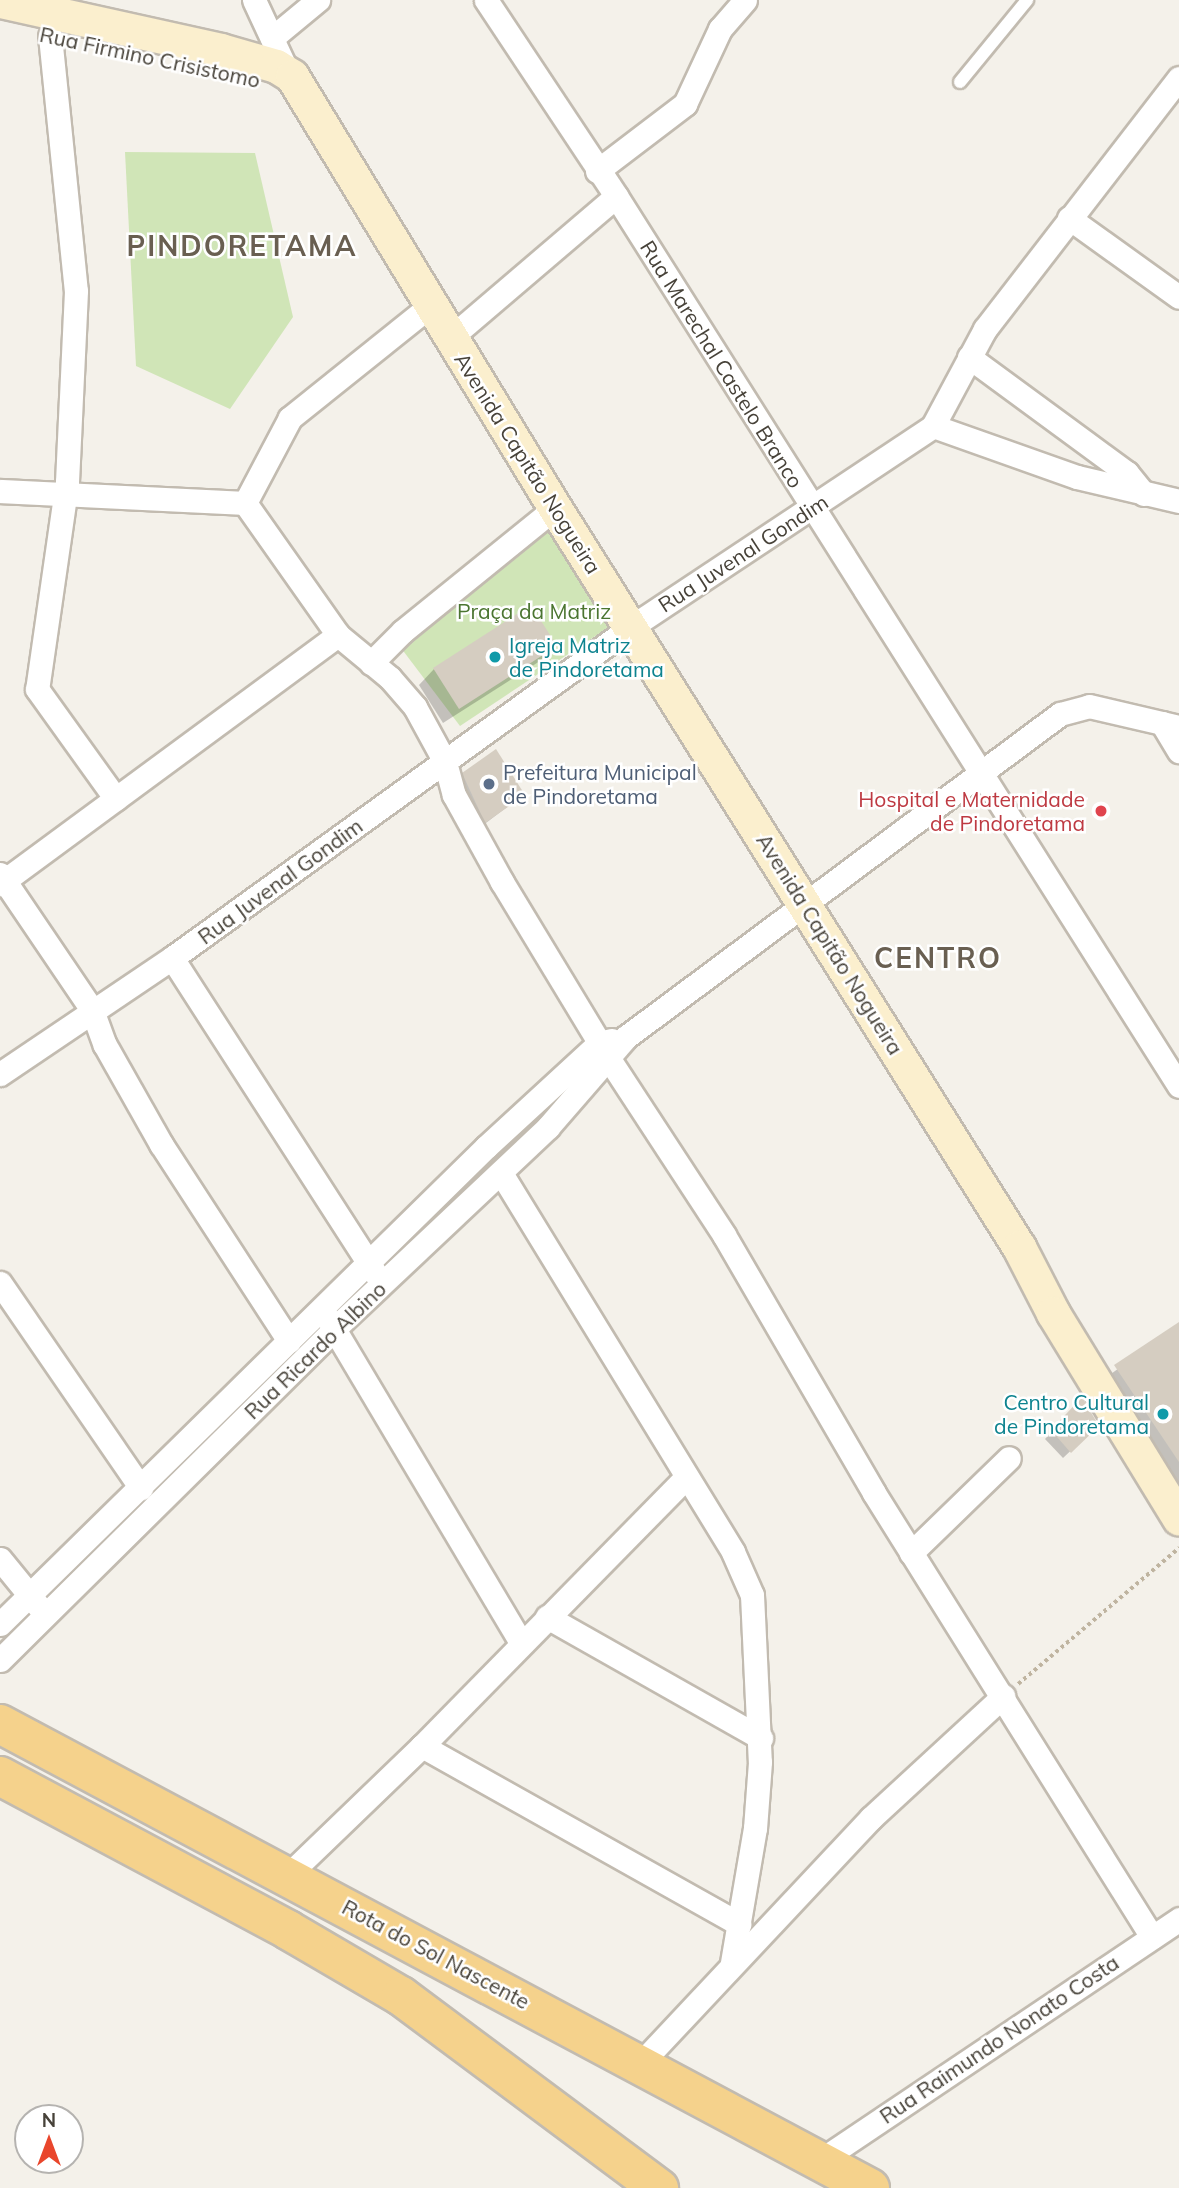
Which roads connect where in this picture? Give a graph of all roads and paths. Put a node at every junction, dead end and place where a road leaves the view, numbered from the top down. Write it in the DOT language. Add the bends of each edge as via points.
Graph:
graph roads {
  1 [pos="254,0"];
  2 [pos="318,0"];
  3 [pos="486,0"];
  4 [pos="746,0"];
  5 [pos="1027,0"];
  6 [pos="0,1"];
  7 [pos="0,24"];
  8 [pos="50,36"];
  9 [pos="272,38"];
  10 [pos="293,80"];
  11 [pos="960,82"];
  12 [pos="1176,87"];
  13 [pos="597,171"];
  14 [pos="616,196"];
  15 [pos="1069,218"];
  16 [pos="1179,296"];
  17 [pos="431,305"];
  18 [pos="450,338"];
  19 [pos="969,356"];
  20 [pos="933,426"];
  21 [pos="0,476"];
  22 [pos="66,489"];
  23 [pos="0,491"];
  24 [pos="1144,494"];
  25 [pos="1179,501"];
  26 [pos="245,503"];
  27 [pos="813,508"];
  28 [pos="555,509"];
  29 [pos="631,627"];
  30 [pos="338,635"];
  31 [pos="371,663"];
  32 [pos="1170,725"];
  33 [pos="1179,751"];
  34 [pos="445,762"];
  35 [pos="981,773"];
  36 [pos="116,799"];
  37 [pos="2,880"];
  38 [pos="807,905"];
  39 [pos="172,958"];
  40 [pos="92,1010"];
  41 [pos="604,1051"];
  42 [pos="0,1074"];
  43 [pos="1179,1086"];
  44 [pos="501,1173"];
  45 [pos="1019,1247"];
  46 [pos="367,1264"];
  47 [pos="0,1283"];
  48 [pos="383,1283"];
  49 [pos="322,1309"];
  50 [pos="334,1329"];
  51 [pos="289,1341"];
  52 [pos="231,1415"];
  53 [pos="1009,1458"];
  54 [pos="686,1477"];
  55 [pos="1179,1481"];
  56 [pos="141,1488"];
  57 [pos="1179,1520"];
  58 [pos="1179,1548"];
  59 [pos="911,1553"];
  60 [pos="0,1559"];
  61 [pos="30,1597"];
  62 [pos="45,1615"];
  63 [pos="547,1617"];
  64 [pos="0,1624"];
  65 [pos="521,1642"];
  66 [pos="0,1660"];
  67 [pos="1003,1696"];
  68 [pos="0,1724"];
  69 [pos="761,1738"];
  70 [pos="422,1746"];
  71 [pos="0,1776"];
  72 [pos="287,1876"];
  73 [pos="1179,1919"];
  74 [pos="739,1924"];
  75 [pos="1152,1937"];
  76 [pos="732,1964"];
  77 [pos="640,2064"];
  78 [pos="821,2160"];
  79 [pos="659,2188"];
  80 [pos="870,2188"];
  1 -- 9 [label="street"];
  2 -- 9 [label="street"];
  3 -- 13 [label="street, Rua Marechal Castelo Branco"];
  4 -- 13 [label="street" via="720,29 685,104"];
  5 -- 11 [label="lane"];
  6 -- 10 [label="main road, Rua Firmino Crisistomo"];
  7 -- 8 [label="main road, Rua Firmino Crisistomo"];
  8 -- 10 [label="main road, Rua Firmino Crisistomo"];
  8 -- 22 [label="street" via="76,290"];
  9 -- 10 [label="street"];
  10 -- 17 [label="main road, Avenida Capitão Nogueira"];
  12 -- 15 [label="street, Rua Juvenal Gondim"];
  13 -- 14 [label="street, Rua Marechal Castelo Branco"];
  14 -- 18 [label="street"];
  14 -- 27 [label="street, Rua Marechal Castelo Branco"];
  15 -- 16 [label="street"];
  15 -- 19 [label="street, Rua Juvenal Gondim"];
  17 -- 18 [label="main road, Avenida Capitão Nogueira"];
  17 -- 26 [label="street" via="290,418"];
  18 -- 28 [label="main road, Avenida Capitão Nogueira"];
  19 -- 20 [label="street, Rua Juvenal Gondim"];
  19 -- 24 [label="street" via="1127,473"];
  20 -- 24 [label="street" via="1077,477"];
  20 -- 27 [label="street, Rua Juvenal Gondim"];
  21 -- 22 [label="street"];
  22 -- 23 [label="street"];
  22 -- 26 [label="street"];
  22 -- 36 [label="street" via="37,689"];
  24 -- 25 [label="street"];
  26 -- 30 [label="street"];
  27 -- 29 [label="street, Rua Juvenal Gondim"];
  27 -- 35 [label="street, Rua Marechal Castelo Branco"];
  28 -- 29 [label="main road, Avenida Capitão Nogueira"];
  28 -- 31 [label="street" via="402,631"];
  29 -- 34 [label="street, Rua Juvenal Gondim"];
  29 -- 38 [label="main road, Avenida Capitão Nogueira"];
  30 -- 31 [label="street"];
  30 -- 36 [label="street"];
  31 -- 34 [label="street" via="415,707"];
  32 -- 33 [label="street"];
  32 -- 35 [label="street, Rua Ricardo Albino" via="1089,706 1072,709"];
  34 -- 39 [label="street, Rua Juvenal Gondim"];
  34 -- 41 [label="street" via="454,795"];
  35 -- 38 [label="street, Rua Ricardo Albino"];
  35 -- 43 [label="street, Rua Marechal Castelo Branco"];
  36 -- 37 [label="street"];
  37 -- 40 [label="street"];
  38 -- 41 [label="street, Rua Ricardo Albino"];
  38 -- 45 [label="main road, Avenida Capitão Nogueira"];
  39 -- 40 [label="street, Rua Juvenal Gondim"];
  39 -- 46 [label="street"];
  40 -- 42 [label="street, Rua Juvenal Gondim"];
  40 -- 51 [label="street" via="105,1045 161,1144"];
  41 -- 44 [label="street, Rua Ricardo Albino"];
  41 -- 46 [label="street, Rua Ricardo Albino"];
  41 -- 59 [label="street" via="724,1235"];
  44 -- 48 [label="street, Rua Ricardo Albino"];
  44 -- 54 [label="street"];
  45 -- 55 [label="main road, Avenida Capitão Nogueira" via="1066,1302"];
  45 -- 57 [label="main road, Avenida Capitão Nogueira" via="1047,1303"];
  46 -- 48 [label="street"];
  46 -- 49 [label="street, Rua Ricardo Albino"];
  47 -- 56 [label="street"];
  48 -- 50 [label="street, Rua Ricardo Albino"];
  49 -- 50 [label="street"];
  49 -- 51 [label="street, Rua Ricardo Albino"];
  50 -- 52 [label="street, Rua Ricardo Albino"];
  50 -- 65 [label="street"];
  51 -- 52 [label="street, Rua Ricardo Albino"];
  52 -- 56 [label="street, Rua Ricardo Albino"];
  52 -- 62 [label="street, Rua Ricardo Albino"];
  53 -- 59 [label="street"];
  54 -- 63 [label="street"];
  54 -- 69 [label="street" via="733,1552 752,1595"];
  56 -- 61 [label="street, Rua Ricardo Albino"];
  58 -- 67 [label="path"];
  59 -- 67 [label="street"];
  60 -- 61 [label="street"];
  61 -- 62 [label="street"];
  61 -- 64 [label="street, Rua Ricardo Albino"];
  62 -- 66 [label="street, Rua Ricardo Albino"];
  63 -- 65 [label="street"];
  63 -- 69 [label="street"];
  65 -- 70 [label="street"];
  67 -- 75 [label="street"];
  67 -- 76 [label="street" via="871,1818"];
  68 -- 72 [label="highway, Rota do Sol Nascente"];
  69 -- 74 [label="street" via="755,1828"];
  70 -- 72 [label="street"];
  70 -- 74 [label="street"];
  71 -- 79 [label="highway" via="391,1990"];
  72 -- 77 [label="highway, Rota do Sol Nascente"];
  73 -- 75 [label="street, Rua Raimundo Nonato Costa"];
  74 -- 76 [label="street"];
  75 -- 78 [label="street, Rua Raimundo Nonato Costa"];
  76 -- 77 [label="street"];
  77 -- 78 [label="highway, Rota do Sol Nascente"];
  78 -- 80 [label="highway, Rota do Sol Nascente"];
}
